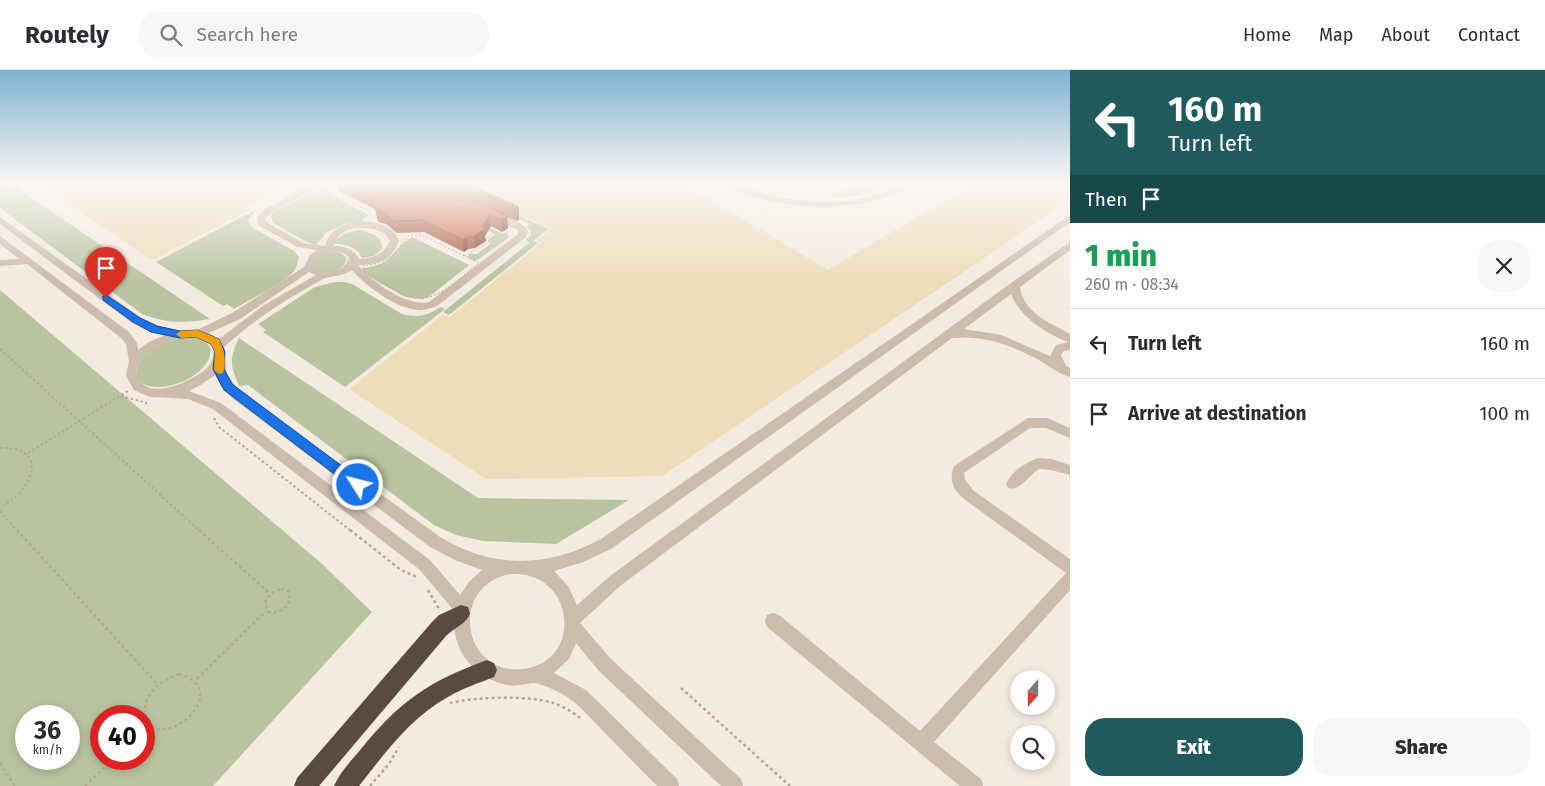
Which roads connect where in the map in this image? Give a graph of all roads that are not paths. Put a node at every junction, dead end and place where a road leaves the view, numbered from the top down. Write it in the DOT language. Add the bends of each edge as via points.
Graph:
graph roads {
  1 [pos="263,215"];
  2 [pos="494,215"];
  3 [pos="1070,218"];
  4 [pos="0,220"];
  5 [pos="0,239"];
  6 [pos="1070,244"];
  7 [pos="301,245"];
  8 [pos="329,249"];
  9 [pos="29,261"];
  10 [pos="0,262"];
  11 [pos="310,263"];
  12 [pos="353,263"];
  13 [pos="336,274"];
  14 [pos="324,275"];
  15 [pos="364,279"];
  16 [pos="1015,285"];
  17 [pos="180,334"];
  18 [pos="198,334"];
  19 [pos="949,334"];
  20 [pos="1070,339"];
  21 [pos="1070,346"];
  22 [pos="219,353"];
  23 [pos="135,361"];
  24 [pos="1066,371"];
  25 [pos="153,398"];
  26 [pos="1070,433"];
  27 [pos="1070,470"];
  28 [pos="1013,484"];
  29 [pos="506,568"];
  30 [pos="528,568"];
  31 [pos="1070,568"];
  32 [pos="1070,579"];
  33 [pos="462,612"];
  34 [pos="773,621"];
  35 [pos="572,622"];
  36 [pos="487,670"];
  37 [pos="534,675"];
  38 [pos="921,743"];
  39 [pos="305,786"];
  40 [pos="345,786"];
  41 [pos="670,786"];
  42 [pos="734,786"];
  43 [pos="974,786"];
  1 -- 7 [label="street" via="261,223"];
  2 -- 15 [label="street" via="521,228 523,235 433,304 414,306"];
  3 -- 30 [label="street" via="606,544 562,564"];
  4 -- 17 [label="street" via="136,320 155,329"];
  5 -- 9 [label="street"];
  6 -- 16 [label="street"];
  7 -- 8 [label="street"];
  7 -- 11 [label="street"];
  8 -- 11 [label="street" via="317,254"];
  8 -- 12 [label="street" via="350,252"];
  8 -- 12 [label="street" via="328,244 337,232 354,225 381,227 395,238 387,254 372,261"];
  9 -- 10 [label="street"];
  9 -- 23 [label="street" via="125,335 131,343"];
  11 -- 14 [label="street" via="314,272"];
  11 -- 18 [label="street" via="236,316"];
  12 -- 13 [label="street" via="347,270"];
  12 -- 15 [label="street"];
  13 -- 14 [label="street"];
  13 -- 15 [label="street"];
  14 -- 22 [label="street" via="230,335"];
  16 -- 19 [label="street"];
  16 -- 20 [label="street" via="1017,298 1029,313"];
  17 -- 18 [label="street"];
  17 -- 23 [label="street" via="149,347"];
  18 -- 22 [label="street" via="215,341"];
  19 -- 24 [label="street" via="969,332 991,336"];
  19 -- 35 [label="street" via="615,581"];
  21 -- 24 [label="street" via="1060,348 1055,354 1058,364"];
  22 -- 25 [label="street" via="214,367 196,383"];
  22 -- 29 [label="street" via="218,369 236,394 435,542 475,562"];
  23 -- 25 [label="street" via="132,379"];
  25 -- 33 [label="street" via="189,395 217,406 426,566"];
  26 -- 31 [label="street" via="1047,423 1028,424 959,470 957,478 969,495"];
  27 -- 28 [label="street" via="1036,463 1029,466"];
  29 -- 30 [label="street"];
  29 -- 33 [label="street" via="483,578 471,592"];
  30 -- 35 [label="street" via="547,576 559,586 567,598"];
  32 -- 38 [label="street"];
  33 -- 36 [label="street" via="462,633 468,650"];
  33 -- 39 [label="highway" via="438,629"];
  34 -- 38 [label="street"];
  35 -- 37 [label="street" via="571,636 561,655"];
  35 -- 42 [label="street" via="604,665"];
  36 -- 37 [label="street" via="510,677"];
  36 -- 40 [label="highway" via="454,681 422,700 393,727"];
  37 -- 41 [label="street" via="558,683 580,696"];
  38 -- 43 [label="street"];
}
